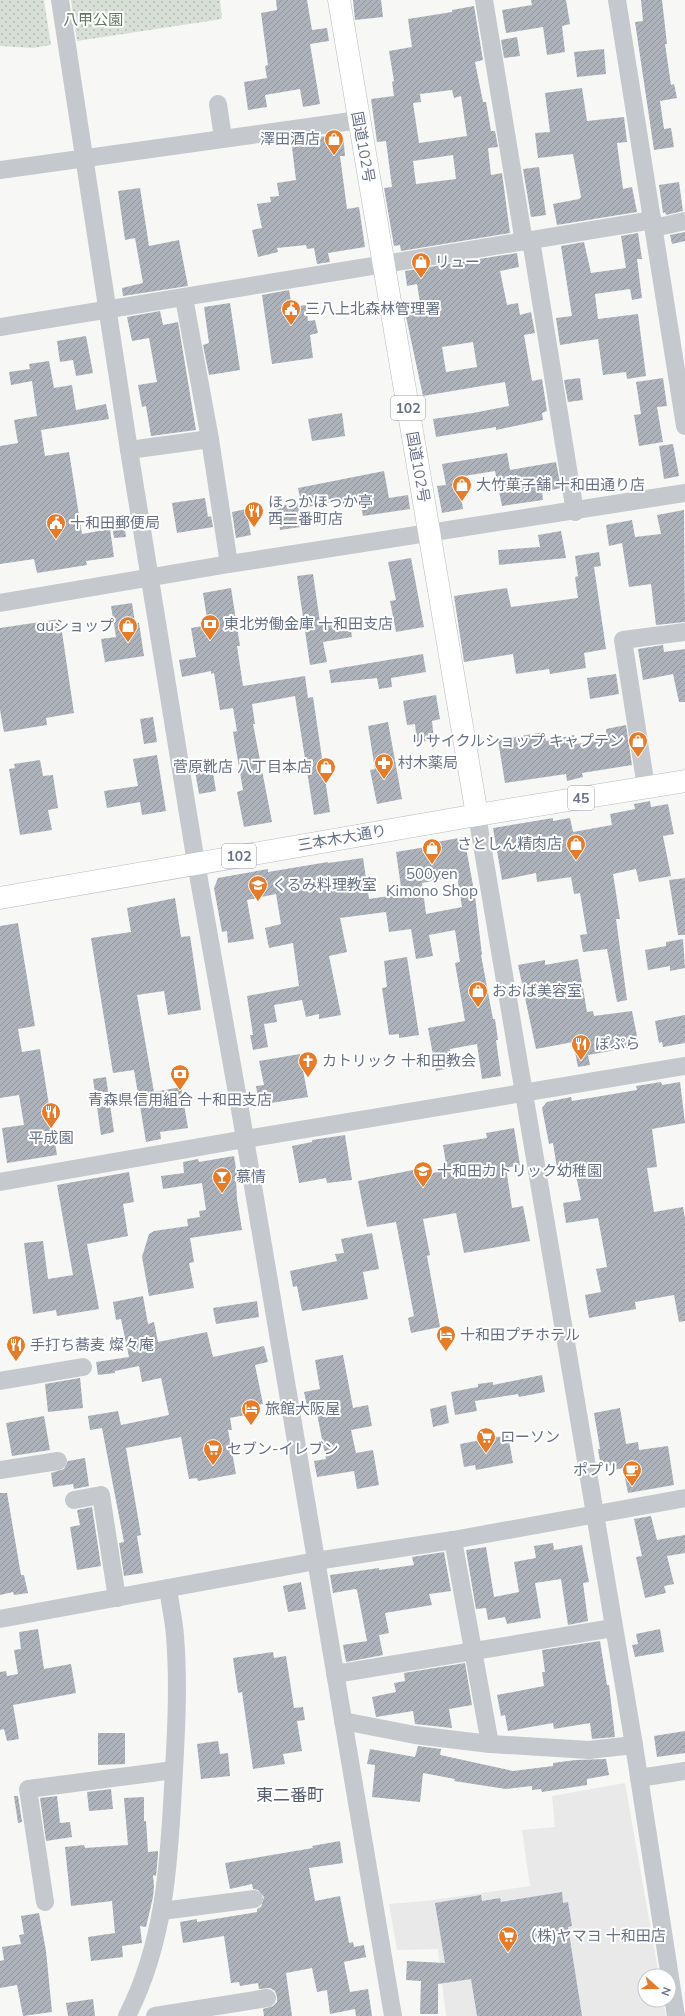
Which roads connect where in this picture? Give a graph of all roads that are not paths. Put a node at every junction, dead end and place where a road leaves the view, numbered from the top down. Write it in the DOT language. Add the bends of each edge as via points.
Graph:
graph roads {
  1 [pos="60,0"];
  2 [pos="339,0"];
  3 [pos="484,0"];
  4 [pos="617,0"];
  5 [pos="212,105"];
  6 [pos="359,120"];
  7 [pos="218,139"];
  8 [pos="85,157"];
  9 [pos="0,170"];
  10 [pos="685,221"];
  11 [pos="654,224"];
  12 [pos="528,241"];
  13 [pos="383,265"];
  14 [pos="184,298"];
  15 [pos="109,310"];
  16 [pos="677,321"];
  17 [pos="0,327"];
  18 [pos="685,426"];
  19 [pos="210,439"];
  20 [pos="129,450"];
  21 [pos="685,493"];
  22 [pos="575,512"];
  23 [pos="429,532"];
  24 [pos="229,564"];
  25 [pos="149,577"];
  26 [pos="0,603"];
  27 [pos="685,632"];
  28 [pos="685,780"];
  29 [pos="646,787"];
  30 [pos="477,815"];
  31 [pos="196,863"];
  32 [pos="0,898"];
  33 [pos="685,1066"];
  34 [pos="524,1093"];
  35 [pos="245,1139"];
  36 [pos="0,1182"];
  37 [pos="83,1368"];
  38 [pos="0,1381"];
  39 [pos="58,1461"];
  40 [pos="0,1470"];
  41 [pos="685,1498"];
  42 [pos="74,1500"];
  43 [pos="594,1514"];
  44 [pos="454,1540"];
  45 [pos="316,1561"];
  46 [pos="168,1588"];
  47 [pos="116,1598"];
  48 [pos="0,1619"];
  49 [pos="614,1628"];
  50 [pos="473,1651"];
  51 [pos="335,1674"];
  52 [pos="343,1721"];
  53 [pos="490,1744"];
  54 [pos="634,1746"];
  55 [pos="174,1770"];
  56 [pos="685,1771"];
  57 [pos="639,1778"];
  58 [pos="254,1899"];
  59 [pos="45,1902"];
  60 [pos="162,1911"];
  61 [pos="267,1998"];
  62 [pos="196,2013"];
  63 [pos="127,2016"];
  64 [pos="155,2016"];
  65 [pos="393,2016"];
  66 [pos="676,2016"];
  1 -- 8 [label="street"];
  2 -- 6 [label="main road, 国道102号 / 102"];
  3 -- 12 [label="street"];
  4 -- 11 [label="street"];
  5 -- 7 [label="street"];
  6 -- 7 [label="street"];
  6 -- 13 [label="main road, 国道102号 / 102"];
  7 -- 8 [label="street"];
  8 -- 9 [label="street"];
  8 -- 15 [label="street"];
  10 -- 11 [label="street"];
  11 -- 12 [label="street"];
  11 -- 16 [label="street"];
  12 -- 13 [label="street"];
  12 -- 22 [label="street"];
  13 -- 14 [label="street"];
  13 -- 23 [label="main road, 国道102号 / 102"];
  14 -- 15 [label="street"];
  14 -- 19 [label="street"];
  15 -- 17 [label="street"];
  15 -- 20 [label="street"];
  16 -- 18 [label="street"];
  19 -- 20 [label="street"];
  19 -- 24 [label="street"];
  20 -- 25 [label="street"];
  21 -- 22 [label="street"];
  22 -- 23 [label="street"];
  23 -- 24 [label="street"];
  23 -- 30 [label="main road, 国道102号 / 102"];
  24 -- 25 [label="street"];
  25 -- 26 [label="street"];
  25 -- 31 [label="street"];
  27 -- 29 [label="street" via="623,640"];
  28 -- 29 [label="main road, 三本木大通り / 45"];
  29 -- 30 [label="main road, 三本木大通り / 45"];
  30 -- 31 [label="main road, 三本木大通り / 102"];
  30 -- 34 [label="street"];
  31 -- 32 [label="main road, 三本木大通り / 102"];
  31 -- 35 [label="street"];
  33 -- 34 [label="street"];
  34 -- 35 [label="street"];
  34 -- 43 [label="street"];
  35 -- 36 [label="street"];
  35 -- 45 [label="street"];
  37 -- 38 [label="street"];
  39 -- 40 [label="street"];
  41 -- 43 [label="street"];
  42 -- 47 [label="street" via="101,1495"];
  43 -- 44 [label="street"];
  43 -- 49 [label="street"];
  44 -- 45 [label="street"];
  44 -- 50 [label="street"];
  45 -- 46 [label="street"];
  45 -- 51 [label="street"];
  46 -- 47 [label="street"];
  46 -- 55 [label="street" via="176,1635"];
  47 -- 48 [label="street"];
  49 -- 50 [label="street"];
  49 -- 54 [label="street"];
  50 -- 51 [label="street"];
  50 -- 53 [label="street"];
  51 -- 52 [label="street"];
  52 -- 53 [label="street" via="415,1735"];
  52 -- 65 [label="street"];
  53 -- 54 [label="street" via="589,1750"];
  54 -- 57 [label="street"];
  55 -- 59 [label="street" via="28,1789"];
  55 -- 60 [label="street"];
  56 -- 57 [label="street"];
  57 -- 66 [label="street"];
  58 -- 60 [label="street"];
  60 -- 63 [label="street" via="157,1938 137,1997"];
  61 -- 62 [label="street"];
  62 -- 64 [label="street"];
}
